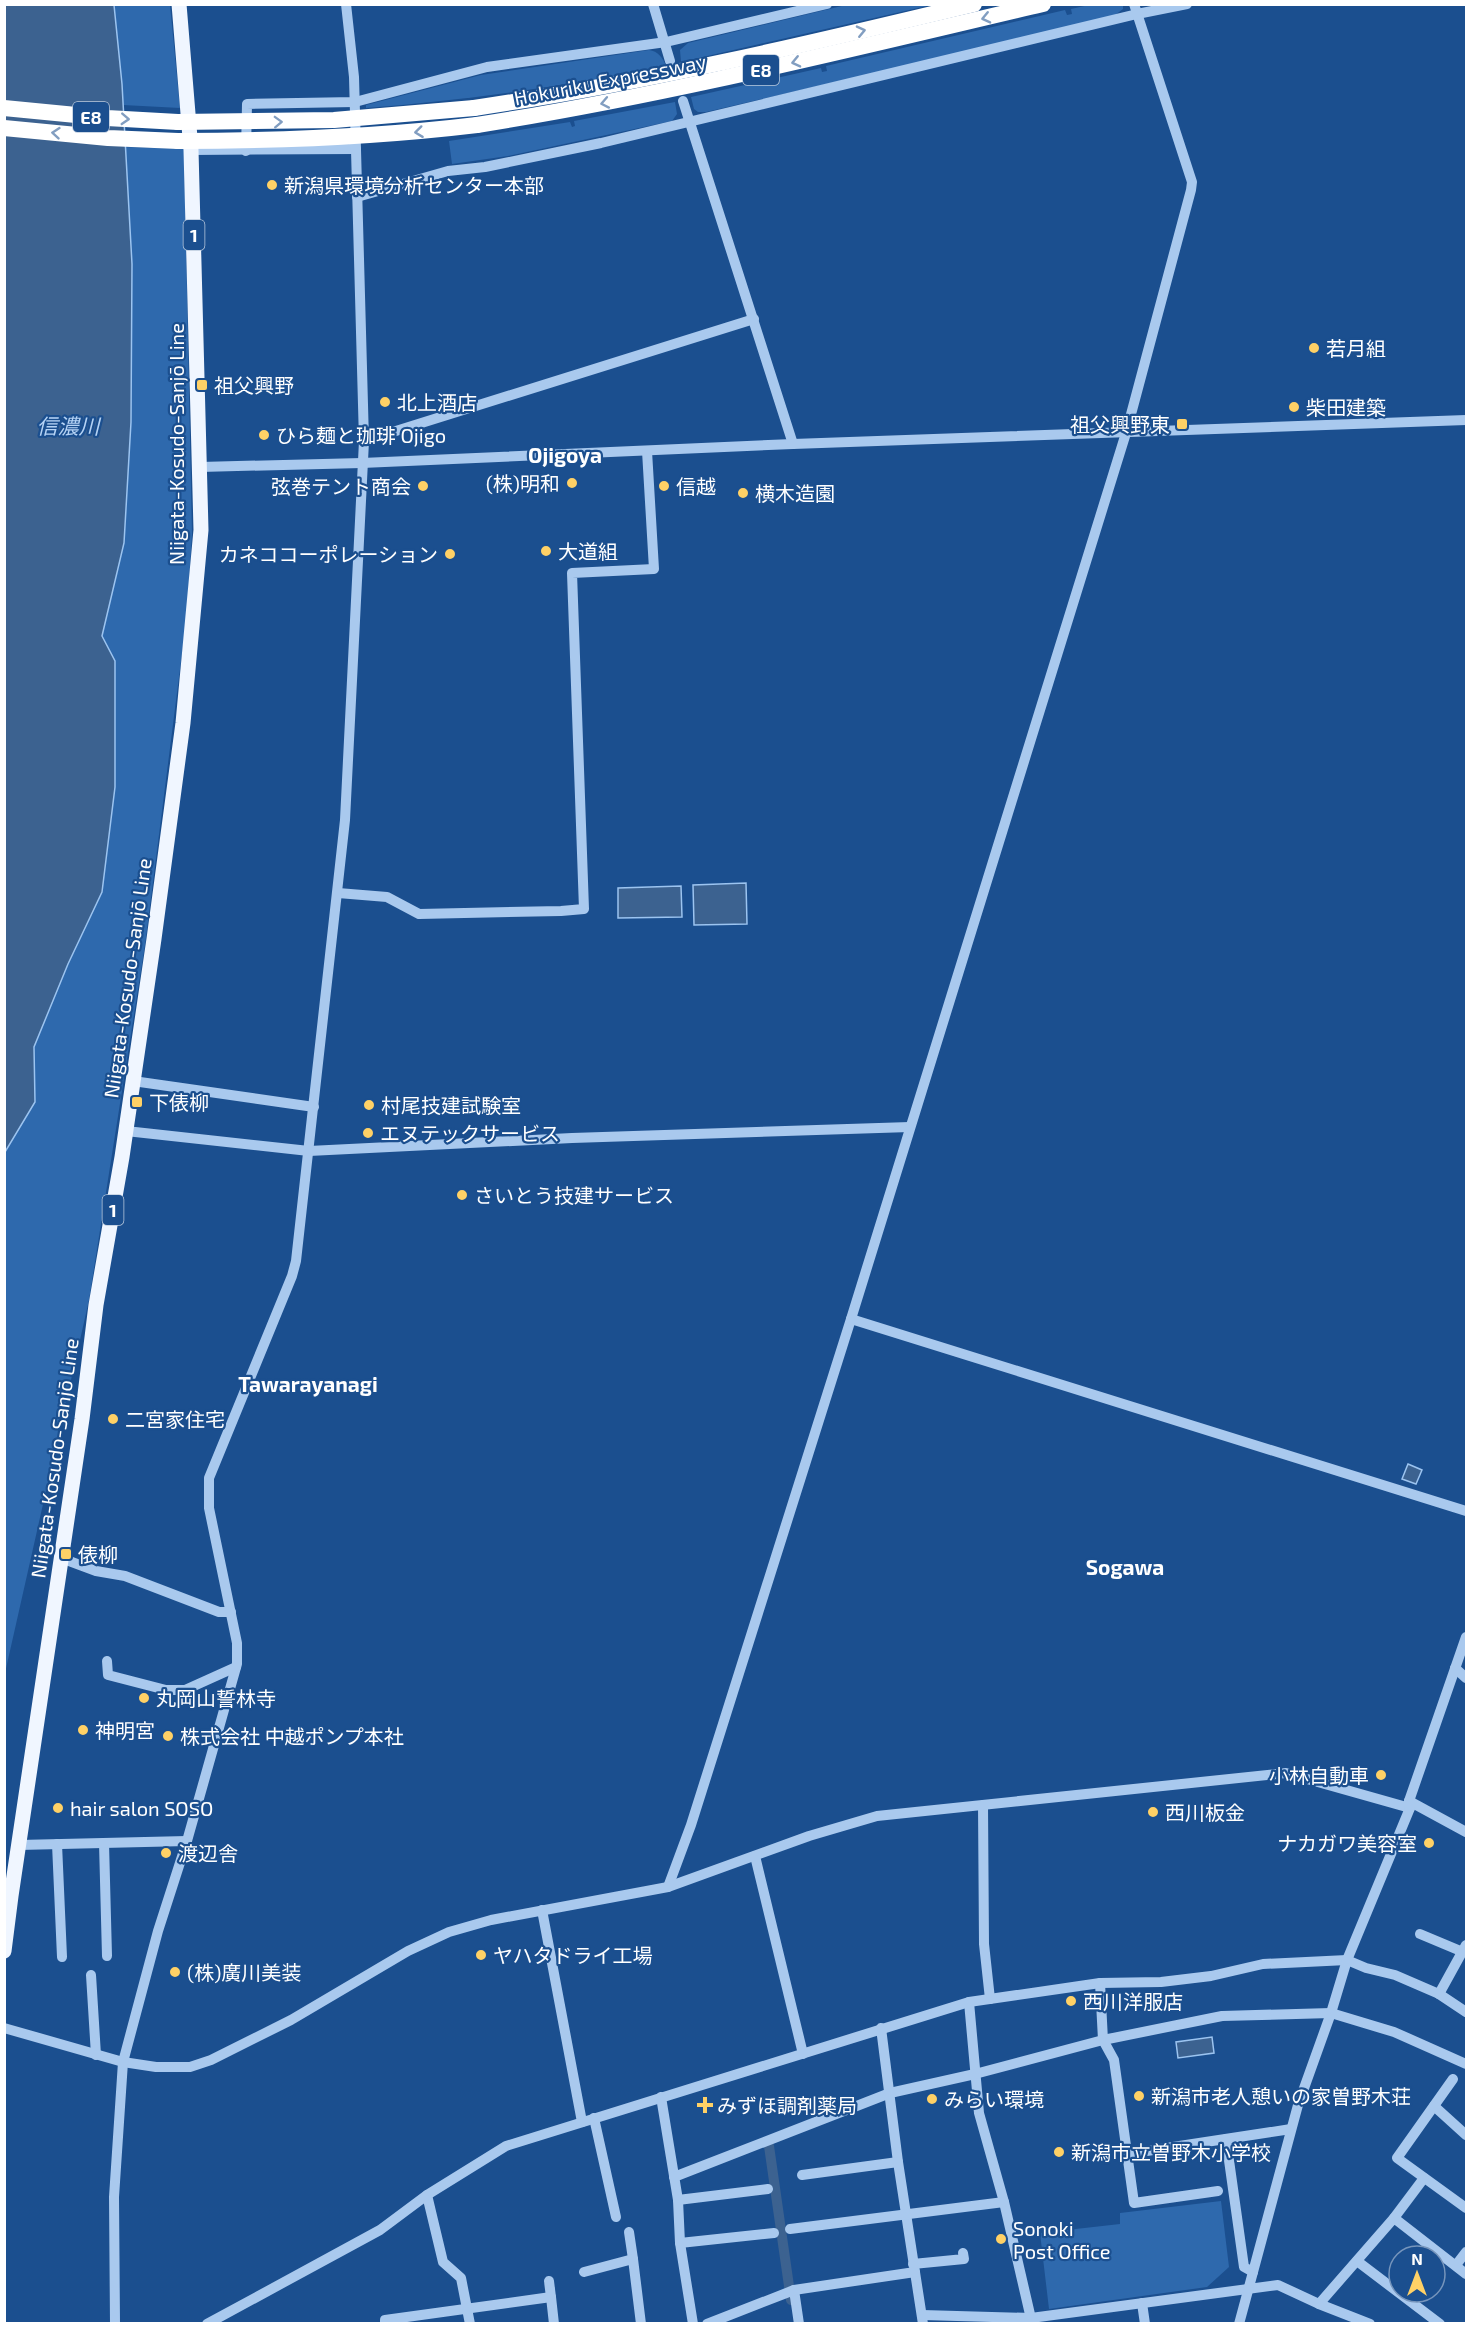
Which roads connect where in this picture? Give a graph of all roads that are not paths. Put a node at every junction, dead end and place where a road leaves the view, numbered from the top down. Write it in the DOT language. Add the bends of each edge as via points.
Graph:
graph roads {
  1 [pos="179,4"];
  2 [pos="346,4"];
  3 [pos="653,4"];
  4 [pos="827,4"];
  5 [pos="974,4"];
  6 [pos="1043,4"];
  7 [pos="1187,4"];
  8 [pos="1136,9"];
  9 [pos="666,42"];
  10 [pos="670,61"];
  11 [pos="682,101"];
  12 [pos="355,102"];
  13 [pos="4,108"];
  14 [pos="476,116"];
  15 [pos="690,120"];
  16 [pos="4,128"];
  17 [pos="356,149"];
  18 [pos="191,150"];
  19 [pos="246,151"];
  20 [pos="357,197"];
  21 [pos="754,319"];
  22 [pos="1467,420"];
  23 [pos="1126,433"];
  24 [pos="364,441"];
  25 [pos="794,444"];
  26 [pos="647,451"];
  27 [pos="362,463"];
  28 [pos="200,467"];
  29 [pos="338,892"];
  30 [pos="133,1081"];
  31 [pos="314,1107"];
  32 [pos="910,1127"];
  33 [pos="126,1131"];
  34 [pos="309,1151"];
  35 [pos="851,1319"];
  36 [pos="1467,1511"];
  37 [pos="61,1558"];
  38 [pos="231,1612"];
  39 [pos="1467,1638"];
  40 [pos="107,1661"];
  41 [pos="236,1667"];
  42 [pos="1455,1668"];
  43 [pos="1467,1678"];
  44 [pos="1410,1804"];
  45 [pos="983,1805"];
  46 [pos="1467,1832"];
  47 [pos="188,1841"];
  48 [pos="57,1844"];
  49 [pos="104,1844"];
  50 [pos="19,1845"];
  51 [pos="755,1856"];
  52 [pos="669,1887"];
  53 [pos="542,1910"];
  54 [pos="1420,1934"];
  55 [pos="1465,1948"];
  56 [pos="4,1951"];
  57 [pos="107,1956"];
  58 [pos="62,1957"];
  59 [pos="1347,1960"];
  60 [pos="91,1975"];
  61 [pos="1100,1983"];
  62 [pos="1439,1994"];
  63 [pos="990,1999"];
  64 [pos="969,2002"];
  65 [pos="1466,2012"];
  66 [pos="1331,2013"];
  67 [pos="4,2028"];
  68 [pos="881,2028"];
  69 [pos="1103,2040"];
  70 [pos="803,2054"];
  71 [pos="96,2055"];
  72 [pos="123,2062"];
  73 [pos="1467,2064"];
  74 [pos="975,2074"];
  75 [pos="1453,2079"];
  76 [pos="890,2093"];
  77 [pos="661,2097"];
  78 [pos="1434,2106"];
  79 [pos="594,2118"];
  80 [pos="582,2122"];
  81 [pos="1291,2129"];
  82 [pos="1467,2135"];
  83 [pos="1226,2139"];
  84 [pos="1127,2154"];
  85 [pos="897,2162"];
  86 [pos="802,2175"];
  87 [pos="675,2178"];
  88 [pos="1424,2178"];
  89 [pos="768,2189"];
  90 [pos="1218,2191"];
  91 [pos="427,2195"];
  92 [pos="678,2200"];
  93 [pos="1004,2202"];
  94 [pos="1467,2208"];
  95 [pos="906,2213"];
  96 [pos="616,2217"];
  97 [pos="1394,2218"];
  98 [pos="790,2229"];
  99 [pos="629,2232"];
  100 [pos="774,2232"];
  101 [pos="680,2243"];
  102 [pos="1467,2252"];
  103 [pos="963,2253"];
  104 [pos="633,2259"];
  105 [pos="1357,2261"];
  106 [pos="1456,2265"];
  107 [pos="914,2268"];
  108 [pos="584,2272"];
  109 [pos="1253,2272"];
  110 [pos="1467,2274"];
  111 [pos="549,2281"];
  112 [pos="1249,2288"];
  113 [pos="794,2290"];
  114 [pos="551,2296"];
  115 [pos="1142,2303"];
  116 [pos="1319,2304"];
  117 [pos="465,2307"];
  118 [pos="922,2319"];
  119 [pos="1032,2321"];
  120 [pos="1243,2321"];
  121 [pos="208,2323"];
  122 [pos="115,2324"];
  123 [pos="385,2324"];
  124 [pos="470,2324"];
  125 [pos="554,2324"];
  126 [pos="641,2324"];
  127 [pos="693,2324"];
  128 [pos="707,2324"];
  129 [pos="799,2324"];
  130 [pos="1145,2324"];
  131 [pos="1370,2324"];
  132 [pos="1440,2324"];
  1 -- 18 [label="main road, Niigata-Kosudo-Sanjō Line / 1"];
  2 -- 12 [label="street"];
  3 -- 9 [label="street"];
  4 -- 9 [label="street"];
  14 -- 5 [label="highway, Hokuriku Expressway / E8, one-way"];
  6 -- 14 [label="highway, Hokuriku Expressway / E8, one-way" via="693,86 569,110"];
  7 -- 8 [label="street"];
  8 -- 15 [label="street"];
  8 -- 23 [label="street" via="1192,182"];
  9 -- 10 [label="street"];
  9 -- 12 [label="street" via="487,67"];
  11 -- 15 [label="street"];
  12 -- 17 [label="street"];
  12 -- 19 [label="street" via="247,104"];
  13 -- 14 [label="highway, Hokuriku Expressway / E8, one-way, bridge" via="107,118 248,122"];
  14 -- 16 [label="highway, Hokuriku Expressway / E8, one-way, bridge" via="394,134 259,141 120,138"];
  15 -- 20 [label="street" via="508,162 448,171"];
  15 -- 21 [label="street"];
  17 -- 19 [label="street"];
  17 -- 20 [label="street"];
  18 -- 19 [label="street"];
  18 -- 28 [label="main road, Niigata-Kosudo-Sanjō Line / 1"];
  20 -- 24 [label="street"];
  21 -- 24 [label="street"];
  21 -- 25 [label="street"];
  22 -- 23 [label="street"];
  23 -- 25 [label="street"];
  23 -- 32 [label="street"];
  24 -- 27 [label="street"];
  25 -- 26 [label="street"];
  26 -- 27 [label="street"];
  26 -- 29 [label="street" via="654,569 572,573 584,909 419,914 387,897"];
  27 -- 28 [label="street"];
  27 -- 29 [label="street" via="353,689"];
  28 -- 30 [label="main road, Niigata-Kosudo-Sanjō Line / 1" via="201,530 183,723"];
  29 -- 31 [label="street"];
  30 -- 31 [label="street"];
  30 -- 33 [label="main road, Niigata-Kosudo-Sanjō Line / 1"];
  31 -- 34 [label="street"];
  32 -- 34 [label="street"];
  32 -- 35 [label="street"];
  33 -- 34 [label="street"];
  33 -- 37 [label="main road, Niigata-Kosudo-Sanjō Line / 1" via="96,1305"];
  34 -- 38 [label="street" via="292,1276 209,1478 209,1508"];
  35 -- 36 [label="street"];
  35 -- 52 [label="street"];
  37 -- 38 [label="street" via="96,1571 125,1576 219,1612"];
  37 -- 50 [label="main road, Niigata-Kosudo-Sanjō Line / 1"];
  38 -- 41 [label="street" via="238,1653"];
  39 -- 42 [label="street"];
  40 -- 41 [label="street" via="108,1674 166,1690 186,1690"];
  41 -- 47 [label="street"];
  42 -- 43 [label="street"];
  42 -- 44 [label="street"];
  44 -- 45 [label="street" via="1286,1773"];
  44 -- 46 [label="street"];
  44 -- 59 [label="street"];
  45 -- 51 [label="street" via="878,1816"];
  45 -- 63 [label="street" via="984,1944"];
  47 -- 49 [label="street"];
  47 -- 72 [label="street" via="158,1931"];
  48 -- 49 [label="street"];
  48 -- 50 [label="street"];
  48 -- 58 [label="street"];
  49 -- 57 [label="street"];
  50 -- 56 [label="main road, Niigata-Kosudo-Sanjō Line / 1"];
  51 -- 52 [label="street"];
  51 -- 70 [label="street"];
  52 -- 53 [label="street"];
  53 -- 72 [label="street" via="472,1923 449,1932 211,2060 190,2067"];
  53 -- 80 [label="street"];
  54 -- 55 [label="street"];
  55 -- 62 [label="street"];
  59 -- 61 [label="street" via="1263,1964 1161,1982"];
  59 -- 62 [label="street"];
  59 -- 66 [label="street"];
  60 -- 71 [label="street"];
  61 -- 63 [label="street"];
  61 -- 69 [label="street"];
  62 -- 65 [label="street"];
  63 -- 64 [label="street"];
  64 -- 68 [label="street"];
  64 -- 74 [label="street"];
  66 -- 69 [label="street" via="1222,2016"];
  66 -- 73 [label="street" via="1394,2032"];
  66 -- 81 [label="street"];
  67 -- 71 [label="street"];
  68 -- 70 [label="street"];
  68 -- 76 [label="street"];
  69 -- 74 [label="street"];
  69 -- 84 [label="street" via="1114,2060"];
  70 -- 77 [label="street"];
  71 -- 72 [label="street"];
  72 -- 122 [label="street" via="114,2197"];
  74 -- 76 [label="street"];
  74 -- 93 [label="street" via="979,2113"];
  75 -- 78 [label="street"];
  76 -- 85 [label="street"];
  76 -- 87 [label="street"];
  77 -- 79 [label="street"];
  77 -- 87 [label="street"];
  78 -- 82 [label="street"];
  78 -- 88 [label="street" via="1396,2158"];
  79 -- 80 [label="street"];
  79 -- 96 [label="street"];
  80 -- 91 [label="street" via="506,2146"];
  81 -- 83 [label="street"];
  81 -- 109 [label="street"];
  83 -- 84 [label="street"];
  83 -- 109 [label="street" via="1244,2267"];
  84 -- 90 [label="street" via="1134,2203"];
  85 -- 86 [label="street"];
  85 -- 95 [label="street"];
  87 -- 92 [label="street"];
  88 -- 94 [label="street"];
  88 -- 97 [label="street"];
  89 -- 92 [label="street"];
  91 -- 117 [label="street" via="443,2262 461,2278"];
  91 -- 121 [label="street" via="380,2230"];
  92 -- 101 [label="street"];
  93 -- 95 [label="street"];
  93 -- 119 [label="street"];
  95 -- 98 [label="street"];
  95 -- 107 [label="street"];
  97 -- 105 [label="street"];
  97 -- 106 [label="street"];
  99 -- 104 [label="street"];
  100 -- 101 [label="street"];
  101 -- 127 [label="street"];
  102 -- 106 [label="street"];
  103 -- 107 [label="street" via="964,2259"];
  104 -- 108 [label="street"];
  104 -- 126 [label="street"];
  105 -- 116 [label="street"];
  105 -- 132 [label="street"];
  106 -- 110 [label="street"];
  107 -- 113 [label="street"];
  107 -- 118 [label="street"];
  109 -- 112 [label="street"];
  111 -- 114 [label="street"];
  112 -- 115 [label="street"];
  112 -- 116 [label="street" via="1278,2285"];
  112 -- 120 [label="street"];
  113 -- 128 [label="street"];
  113 -- 129 [label="street"];
  114 -- 117 [label="street"];
  114 -- 125 [label="street"];
  115 -- 119 [label="street"];
  115 -- 130 [label="street"];
  116 -- 131 [label="street"];
  117 -- 123 [label="street" via="385,2320"];
  117 -- 124 [label="street"];
  118 -- 119 [label="street"];
}
